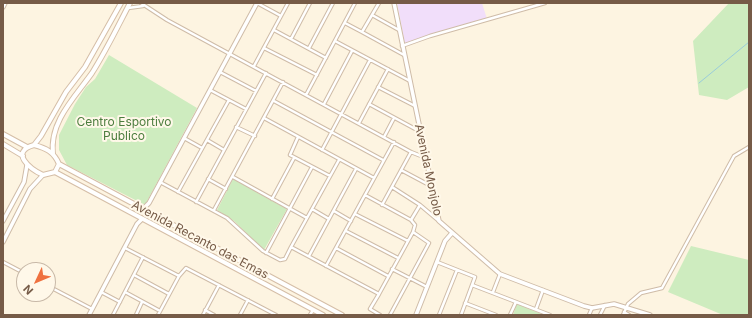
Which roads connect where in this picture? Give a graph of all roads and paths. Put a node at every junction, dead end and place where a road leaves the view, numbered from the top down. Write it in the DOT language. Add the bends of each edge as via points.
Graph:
graph roads {
  1 [pos="5,3"];
  2 [pos="130,3"];
  3 [pos="257,3"];
  4 [pos="288,3"];
  5 [pos="310,3"];
  6 [pos="333,3"];
  7 [pos="356,3"];
  8 [pos="379,3"];
  9 [pos="394,3"];
  10 [pos="545,3"];
  11 [pos="120,4"];
  12 [pos="142,4"];
  13 [pos="3,7"];
  14 [pos="128,8"];
  15 [pos="372,15"];
  16 [pos="281,16"];
  17 [pos="345,23"];
  18 [pos="274,30"];
  19 [pos="399,30"];
  20 [pos="362,32"];
  21 [pos="291,39"];
  22 [pos="335,41"];
  23 [pos="402,46"];
  24 [pos="264,48"];
  25 [pos="309,48"];
  26 [pos="352,50"];
  27 [pos="230,53"];
  28 [pos="404,55"];
  29 [pos="326,58"];
  30 [pos="370,60"];
  31 [pos="254,66"];
  32 [pos="388,70"];
  33 [pos="220,72"];
  34 [pos="266,73"];
  35 [pos="317,76"];
  36 [pos="410,81"];
  37 [pos="283,82"];
  38 [pos="378,87"];
  39 [pos="210,90"];
  40 [pos="256,91"];
  41 [pos="306,95"];
  42 [pos="229,100"];
  43 [pos="274,101"];
  44 [pos="324,104"];
  45 [pos="369,104"];
  46 [pos="414,106"];
  47 [pos="246,109"];
  48 [pos="341,114"];
  49 [pos="264,118"];
  50 [pos="394,118"];
  51 [pos="359,123"];
  52 [pos="236,127"];
  53 [pos="420,131"];
  54 [pos="331,132"];
  55 [pos="3,134"];
  56 [pos="255,136"];
  57 [pos="298,137"];
  58 [pos="384,137"];
  59 [pos="184,138"];
  60 [pos="207,140"];
  61 [pos="394,142"];
  62 [pos="3,144"];
  63 [pos="34,145"];
  64 [pos="27,147"];
  65 [pos="749,147"];
  66 [pos="202,148"];
  67 [pos="224,150"];
  68 [pos="322,150"];
  69 [pos="411,152"];
  70 [pos="53,154"];
  71 [pos="23,156"];
  72 [pos="294,158"];
  73 [pos="426,158"];
  74 [pos="339,160"];
  75 [pos="383,160"];
  76 [pos="59,164"];
  77 [pos="27,165"];
  78 [pos="312,167"];
  79 [pos="356,169"];
  80 [pos="401,170"];
  81 [pos="55,172"];
  82 [pos="43,175"];
  83 [pos="330,176"];
  84 [pos="233,177"];
  85 [pos="374,178"];
  86 [pos="208,179"];
  87 [pos="160,182"];
  88 [pos="431,186"];
  89 [pos="392,187"];
  90 [pos="226,189"];
  91 [pos="178,192"];
  92 [pos="365,196"];
  93 [pos="272,199"];
  94 [pos="196,202"];
  95 [pos="149,203"];
  96 [pos="382,204"];
  97 [pos="420,205"];
  98 [pos="289,208"];
  99 [pos="10,209"];
  100 [pos="143,209"];
  101 [pos="312,209"];
  102 [pos="436,209"];
  103 [pos="214,210"];
  104 [pos="334,211"];
  105 [pos="148,212"];
  106 [pos="430,212"];
  107 [pos="17,214"];
  108 [pos="355,214"];
  109 [pos="156,216"];
  110 [pos="141,218"];
  111 [pos="307,218"];
  112 [pos="329,219"];
  113 [pos="411,220"];
  114 [pos="3,221"];
  115 [pos="164,221"];
  116 [pos="351,221"];
  117 [pos="439,221"];
  118 [pos="154,225"];
  119 [pos="172,226"];
  120 [pos="160,228"];
  121 [pos="346,231"];
  122 [pos="413,232"];
  123 [pos="168,233"];
  124 [pos="452,233"];
  125 [pos="4,237"];
  126 [pos="408,241"];
  127 [pos="3,242"];
  128 [pos="291,247"];
  129 [pos="125,248"];
  130 [pos="336,248"];
  131 [pos="266,253"];
  132 [pos="309,256"];
  133 [pos="143,257"];
  134 [pos="398,258"];
  135 [pos="3,262"];
  136 [pos="437,262"];
  137 [pos="326,266"];
  138 [pos="16,269"];
  139 [pos="392,269"];
  140 [pos="457,270"];
  141 [pos="500,274"];
  142 [pos="134,275"];
  143 [pos="179,276"];
  144 [pos="388,276"];
  145 [pos="409,278"];
  146 [pos="219,285"];
  147 [pos="472,285"];
  148 [pos="427,287"];
  149 [pos="56,290"];
  150 [pos="543,290"];
  151 [pos="101,292"];
  152 [pos="125,292"];
  153 [pos="493,292"];
  154 [pos="169,294"];
  155 [pos="379,294"];
  156 [pos="248,300"];
  157 [pos="120,302"];
  158 [pos="142,302"];
  159 [pos="516,302"];
  160 [pos="465,303"];
  161 [pos="606,304"];
  162 [pos="592,308"];
  163 [pos="626,308"];
  164 [pos="92,309"];
  165 [pos="536,309"];
  166 [pos="205,310"];
  167 [pos="313,310"];
  168 [pos="160,311"];
  169 [pos="623,314"];
  170 [pos="89,315"];
  171 [pos="113,315"];
  172 [pos="136,315"];
  173 [pos="158,315"];
  174 [pos="203,315"];
  175 [pos="214,315"];
  176 [pos="240,315"];
  177 [pos="276,315"];
  178 [pos="310,315"];
  179 [pos="323,315"];
  180 [pos="342,315"];
  181 [pos="380,315"];
  182 [pos="390,315"];
  183 [pos="416,315"];
  184 [pos="439,315"];
  185 [pos="461,315"];
  186 [pos="496,315"];
  187 [pos="510,315"];
  188 [pos="550,315"];
  189 [pos="589,315"];
  190 [pos="600,315"];
  191 [pos="629,315"];
  192 [pos="648,315"];
  1 -- 13 [label="street"];
  2 -- 14 [label="main road"];
  3 -- 16 [label="street"];
  3 -- 27 [label="street"];
  4 -- 16 [label="street"];
  5 -- 21 [label="street"];
  6 -- 25 [label="street"];
  7 -- 17 [label="street"];
  8 -- 15 [label="street"];
  9 -- 19 [label="street, Avenida Monjolo"];
  10 -- 23 [label="street"];
  11 -- 14 [label="main road" via="123,8"];
  11 -- 63 [label="main road" via="85,68 66,92"];
  12 -- 14 [label="street"];
  12 -- 27 [label="street"];
  14 -- 70 [label="main road" via="100,59 55,129"];
  15 -- 19 [label="street"];
  15 -- 20 [label="street"];
  16 -- 18 [label="street"];
  17 -- 20 [label="street"];
  17 -- 22 [label="street"];
  18 -- 21 [label="street"];
  18 -- 24 [label="street"];
  19 -- 23 [label="street, Avenida Monjolo"];
  20 -- 28 [label="street"];
  21 -- 25 [label="street"];
  22 -- 26 [label="street"];
  22 -- 29 [label="street"];
  23 -- 28 [label="street, Avenida Monjolo"];
  24 -- 31 [label="street"];
  24 -- 35 [label="street"];
  25 -- 29 [label="street"];
  26 -- 30 [label="street"];
  26 -- 44 [label="street"];
  27 -- 31 [label="street"];
  27 -- 33 [label="street"];
  28 -- 36 [label="street, Avenida Monjolo"];
  29 -- 35 [label="street"];
  30 -- 32 [label="street"];
  30 -- 48 [label="street"];
  31 -- 34 [label="street"];
  32 -- 36 [label="street"];
  32 -- 38 [label="street"];
  33 -- 39 [label="street"];
  33 -- 40 [label="street"];
  34 -- 37 [label="street"];
  34 -- 40 [label="street"];
  35 -- 41 [label="street"];
  36 -- 46 [label="street, Avenida Monjolo"];
  37 -- 41 [label="street"];
  37 -- 43 [label="street"];
  38 -- 45 [label="street"];
  38 -- 46 [label="street"];
  39 -- 42 [label="street"];
  39 -- 59 [label="street"];
  40 -- 47 [label="street"];
  41 -- 44 [label="street"];
  42 -- 47 [label="street"];
  42 -- 60 [label="street"];
  43 -- 49 [label="street"];
  43 -- 54 [label="street"];
  44 -- 48 [label="street"];
  45 -- 50 [label="street"];
  45 -- 51 [label="street"];
  46 -- 53 [label="street, Avenida Monjolo"];
  47 -- 52 [label="street"];
  48 -- 51 [label="street"];
  48 -- 54 [label="street"];
  49 -- 56 [label="street"];
  49 -- 57 [label="street"];
  50 -- 53 [label="street"];
  50 -- 58 [label="street"];
  51 -- 58 [label="street"];
  52 -- 56 [label="street"];
  52 -- 67 [label="street"];
  53 -- 73 [label="street, Avenida Monjolo"];
  54 -- 68 [label="street"];
  54 -- 75 [label="street"];
  55 -- 64 [label="main road"];
  56 -- 84 [label="street"];
  57 -- 68 [label="street"];
  57 -- 72 [label="street" via="290,154"];
  58 -- 61 [label="street"];
  59 -- 66 [label="street"];
  59 -- 87 [label="street"];
  60 -- 66 [label="street"];
  60 -- 67 [label="street"];
  61 -- 69 [label="street"];
  61 -- 75 [label="street"];
  62 -- 71 [label="main road"];
  63 -- 64 [label="main road"];
  63 -- 70 [label="main road" via="43,147"];
  64 -- 71 [label="main road"];
  65 -- 163 [label="street" via="734,156 662,288 641,293"];
  66 -- 91 [label="street"];
  67 -- 86 [label="street"];
  68 -- 74 [label="street"];
  69 -- 73 [label="street"];
  69 -- 80 [label="street"];
  70 -- 76 [label="main road"];
  71 -- 77 [label="main road"];
  72 -- 78 [label="street"];
  72 -- 93 [label="street"];
  73 -- 88 [label="street, Avenida Monjolo"];
  74 -- 79 [label="street"];
  74 -- 83 [label="street"];
  75 -- 85 [label="street"];
  76 -- 81 [label="main road"];
  76 -- 100 [label="main road, Avenida Recanto das Emas" via="64,169"];
  77 -- 82 [label="main road"];
  77 -- 99 [label="street" via="24,182"];
  78 -- 83 [label="street"];
  78 -- 98 [label="street"];
  79 -- 85 [label="street"];
  79 -- 104 [label="street"];
  80 -- 88 [label="street"];
  80 -- 89 [label="street"];
  81 -- 82 [label="main road"];
  81 -- 110 [label="main road, Avenida Recanto das Emas"];
  82 -- 107 [label="street" via="33,184"];
  83 -- 101 [label="street"];
  84 -- 90 [label="street"];
  84 -- 93 [label="street"];
  85 -- 92 [label="street"];
  86 -- 90 [label="street"];
  86 -- 94 [label="street"];
  87 -- 91 [label="street"];
  87 -- 95 [label="street"];
  88 -- 102 [label="street, Avenida Monjolo"];
  89 -- 96 [label="street"];
  89 -- 97 [label="street"];
  90 -- 103 [label="street"];
  91 -- 94 [label="street"];
  92 -- 96 [label="street"];
  92 -- 108 [label="street"];
  93 -- 98 [label="street"];
  94 -- 103 [label="street"];
  95 -- 100 [label="street"];
  95 -- 105 [label="street"];
  96 -- 113 [label="street"];
  97 -- 106 [label="street"];
  97 -- 113 [label="street"];
  98 -- 111 [label="street"];
  98 -- 131 [label="street"];
  99 -- 107 [label="street" via="14,209"];
  99 -- 114 [label="street"];
  100 -- 105 [label="main road, Avenida Recanto das Emas"];
  101 -- 111 [label="street"];
  101 -- 112 [label="street"];
  102 -- 106 [label="street"];
  102 -- 117 [label="street, Avenida Monjolo"];
  103 -- 131 [label="street" via="233,222"];
  104 -- 112 [label="street"];
  104 -- 116 [label="street"];
  105 -- 109 [label="main road, Avenida Recanto das Emas"];
  106 -- 117 [label="street"];
  107 -- 125 [label="street"];
  108 -- 116 [label="street"];
  108 -- 126 [label="street"];
  109 -- 115 [label="main road, Avenida Recanto das Emas"];
  109 -- 118 [label="main road"];
  110 -- 118 [label="main road, Avenida Recanto das Emas"];
  110 -- 129 [label="street"];
  111 -- 128 [label="street"];
  112 -- 132 [label="street"];
  113 -- 122 [label="street" via="415,225"];
  115 -- 119 [label="main road, Avenida Recanto das Emas"];
  115 -- 120 [label="main road" via="166,226"];
  116 -- 121 [label="street"];
  117 -- 124 [label="street, Avenida Monjolo"];
  118 -- 120 [label="main road, Avenida Recanto das Emas"];
  119 -- 123 [label="main road"];
  119 -- 180 [label="main road, Avenida Recanto das Emas"];
  120 -- 123 [label="main road, Avenida Recanto das Emas"];
  121 -- 130 [label="street"];
  121 -- 134 [label="street"];
  122 -- 126 [label="street"];
  122 -- 145 [label="street" via="430,242"];
  123 -- 167 [label="main road, Avenida Recanto das Emas"];
  124 -- 136 [label="street" via="445,241"];
  124 -- 141 [label="street, Avenida Monjolo"];
  125 -- 127 [label="street"];
  126 -- 134 [label="street"];
  128 -- 131 [label="street" via="282,261"];
  128 -- 132 [label="street"];
  129 -- 133 [label="street"];
  129 -- 151 [label="street"];
  130 -- 137 [label="street"];
  130 -- 144 [label="street"];
  132 -- 137 [label="street"];
  133 -- 142 [label="street"];
  133 -- 143 [label="street"];
  134 -- 139 [label="street"];
  135 -- 138 [label="street"];
  136 -- 140 [label="street"];
  136 -- 148 [label="street"];
  137 -- 155 [label="street"];
  139 -- 144 [label="street"];
  139 -- 145 [label="street"];
  140 -- 147 [label="street" via="474,277"];
  140 -- 184 [label="street"];
  141 -- 150 [label="street, Avenida Monjolo"];
  141 -- 153 [label="street"];
  142 -- 152 [label="street"];
  142 -- 154 [label="street"];
  143 -- 146 [label="street" via="183,270 188,269"];
  143 -- 154 [label="street"];
  144 -- 155 [label="street"];
  145 -- 148 [label="street"];
  145 -- 182 [label="street"];
  146 -- 156 [label="street"];
  146 -- 166 [label="street"];
  147 -- 153 [label="street"];
  147 -- 160 [label="street"];
  148 -- 183 [label="street"];
  149 -- 164 [label="street"];
  150 -- 162 [label="street, Avenida Monjolo"];
  150 -- 165 [label="street"];
  151 -- 157 [label="street"];
  151 -- 164 [label="street"];
  152 -- 157 [label="street"];
  152 -- 158 [label="street"];
  153 -- 159 [label="street"];
  154 -- 168 [label="street"];
  155 -- 181 [label="street" via="370,310"];
  156 -- 176 [label="street"];
  156 -- 177 [label="street"];
  157 -- 171 [label="street"];
  158 -- 168 [label="street"];
  158 -- 172 [label="street"];
  159 -- 165 [label="street"];
  159 -- 187 [label="street"];
  160 -- 185 [label="street"];
  160 -- 186 [label="street"];
  161 -- 162 [label="street"];
  161 -- 163 [label="street"];
  161 -- 190 [label="street"];
  162 -- 189 [label="street"];
  163 -- 169 [label="street"];
  163 -- 192 [label="street"];
  164 -- 170 [label="street"];
  165 -- 188 [label="street"];
  166 -- 174 [label="street"];
  166 -- 175 [label="street"];
  167 -- 178 [label="street"];
  167 -- 179 [label="main road, Avenida Recanto das Emas"];
  168 -- 173 [label="street"];
  169 -- 191 [label="street"];
}
